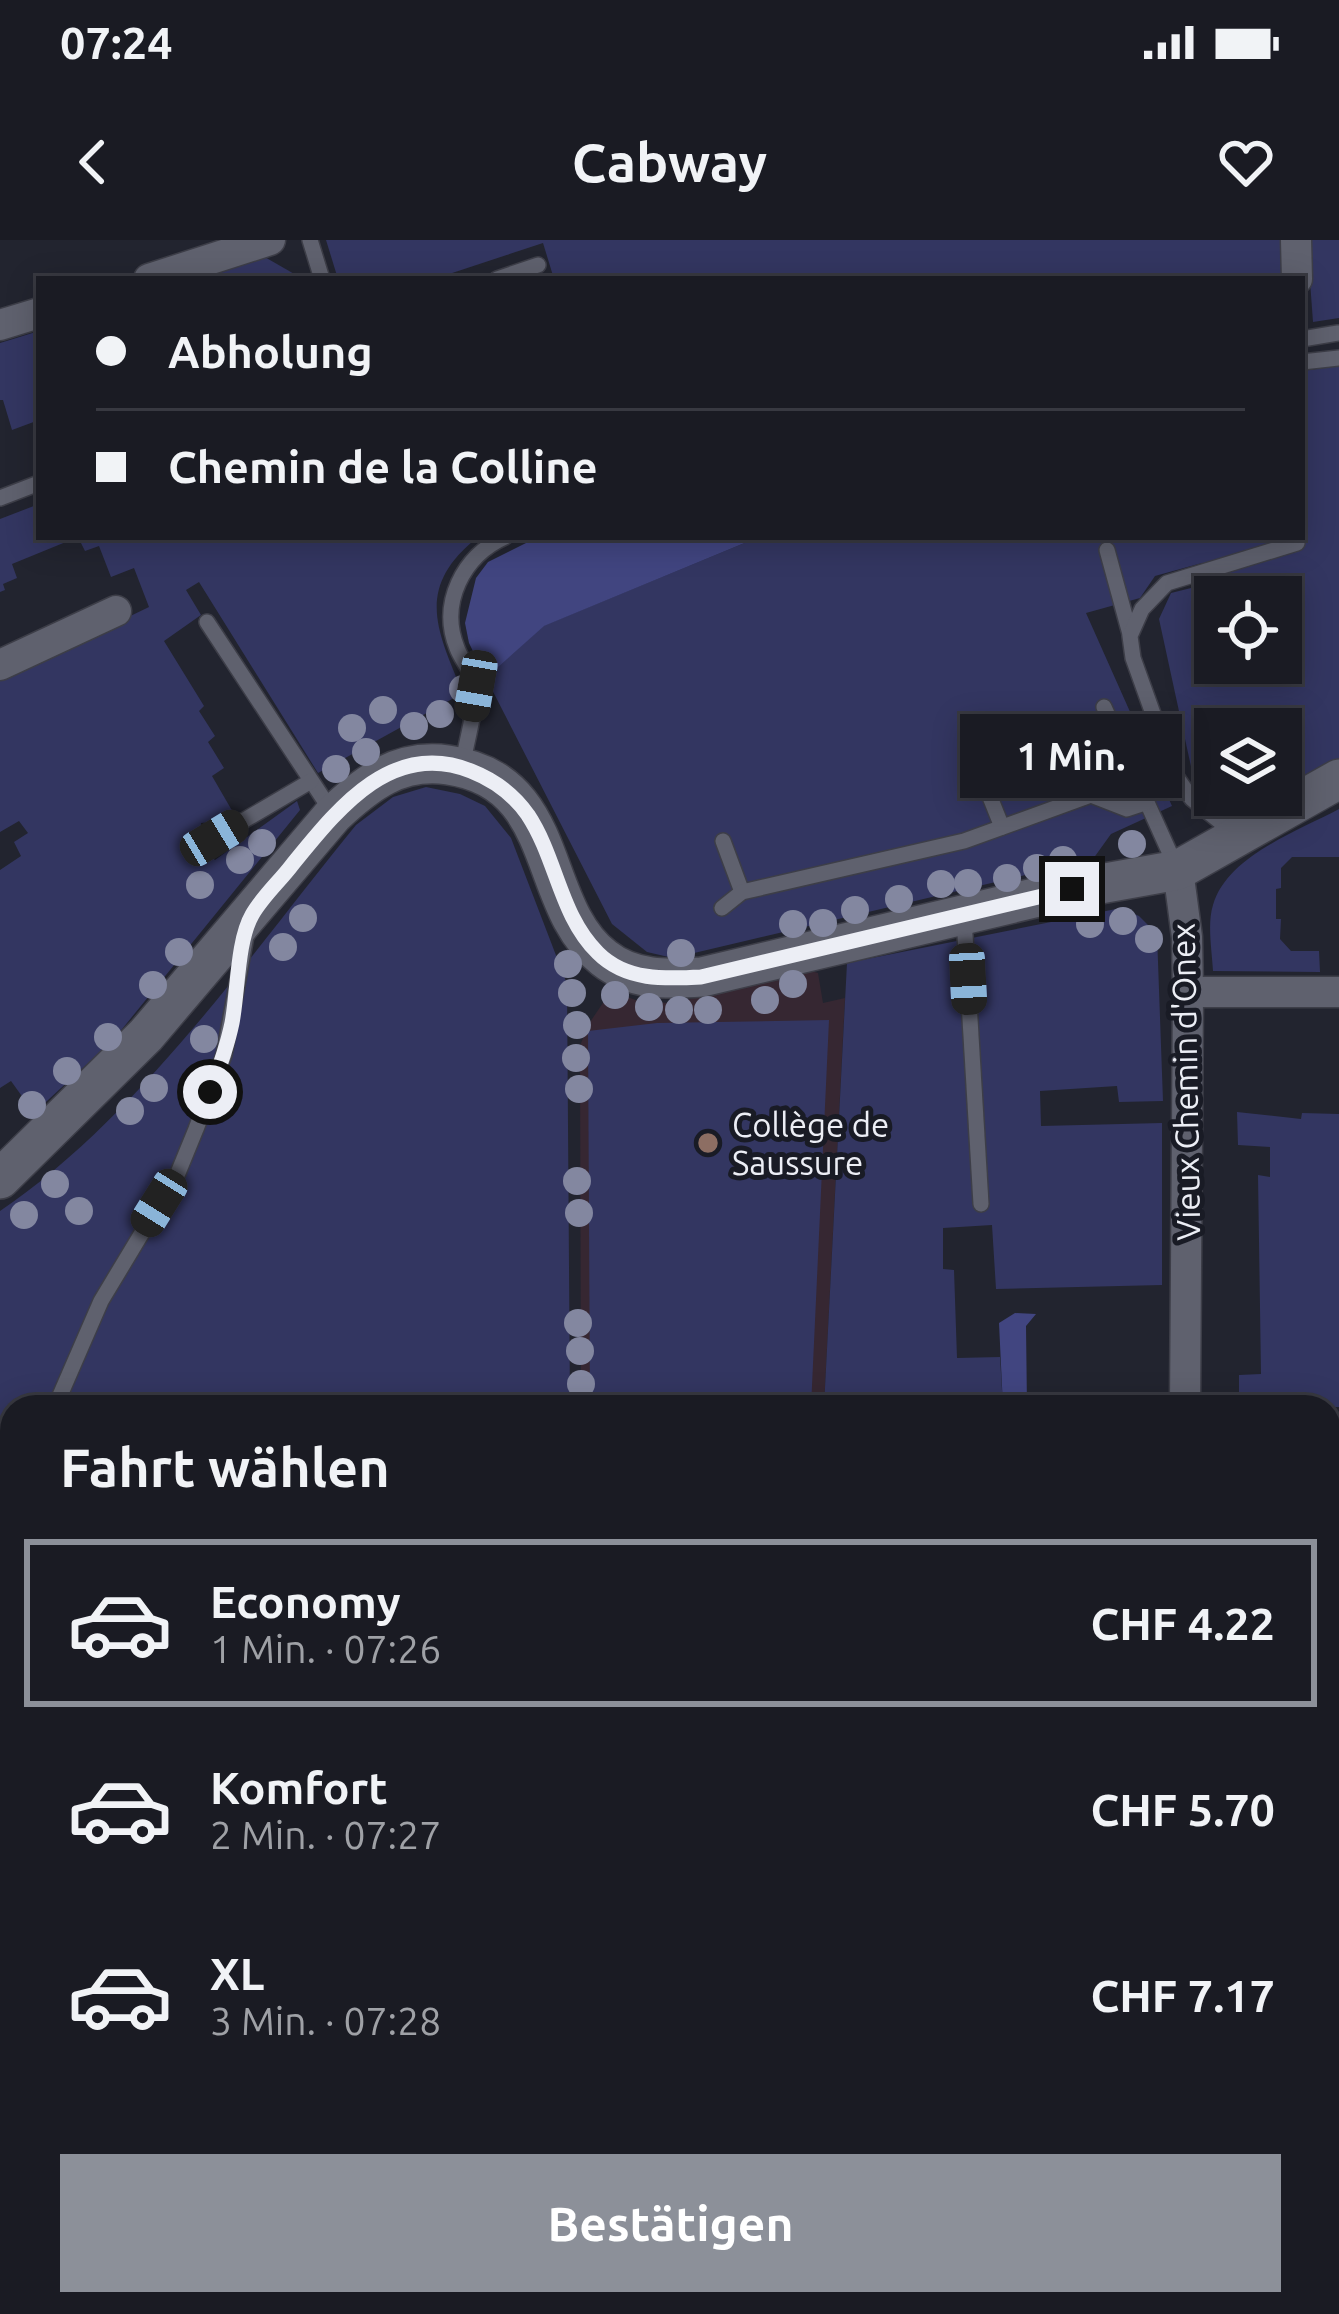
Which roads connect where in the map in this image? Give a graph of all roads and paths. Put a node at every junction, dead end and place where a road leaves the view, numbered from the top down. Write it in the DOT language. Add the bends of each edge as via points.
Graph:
graph roads {
  1 [pos="270,240"];
  2 [pos="310,240"];
  3 [pos="1296,240"];
  4 [pos="538,265"];
  5 [pos="158,276"];
  6 [pos="321,276"];
  7 [pos="506,276"];
  8 [pos="1297,276"];
  9 [pos="36,315"];
  10 [pos="0,325"];
  11 [pos="1338,333"];
  12 [pos="1305,338"];
  13 [pos="1339,358"];
  14 [pos="1305,362"];
  15 [pos="36,484"];
  16 [pos="0,498"];
  17 [pos="498,540"];
  18 [pos="1297,543"];
  19 [pos="1107,550"];
  20 [pos="116,611"];
  21 [pos="207,622"];
  22 [pos="1130,636"];
  23 [pos="0,665"];
  24 [pos="1104,707"];
  25 [pos="462,767"];
  26 [pos="978,767"];
  27 [pos="1339,779"];
  28 [pos="311,781"];
  29 [pos="1145,803"];
  30 [pos="333,814"];
  31 [pos="1002,827"];
  32 [pos="1237,835"];
  33 [pos="214,838"];
  34 [pos="723,841"];
  35 [pos="1178,870"];
  36 [pos="742,892"];
  37 [pos="722,908"];
  38 [pos="964,915"];
  39 [pos="250,917"];
  40 [pos="1188,992"];
  41 [pos="1339,992"];
  42 [pos="0,1179"];
  43 [pos="981,1204"];
  44 [pos="61,1395"];
  45 [pos="1185,1395"];
  1 -- 5 [label="street"];
  2 -- 6 [label="lane"];
  3 -- 8 [label="street"];
  4 -- 7 [label="lane"];
  9 -- 10 [label="street"];
  11 -- 12 [label="lane"];
  13 -- 14 [label="lane"];
  15 -- 16 [label="lane"];
  17 -- 25 [label="lane" via="461,574 450,610 455,644 476,686"];
  18 -- 22 [label="lane" via="1167,583"];
  19 -- 22 [label="lane"];
  20 -- 23 [label="street"];
  21 -- 28 [label="lane"];
  22 -- 32 [label="lane" via="1175,775"];
  24 -- 29 [label="lane"];
  25 -- 30 [label="street" via="396,769"];
  25 -- 38 [label="street" via="519,805 584,937 639,976 701,977"];
  26 -- 31 [label="lane"];
  27 -- 32 [label="street"];
  28 -- 30 [label="lane"];
  28 -- 33 [label="lane"];
  29 -- 31 [label="lane" via="1126,809 1091,795"];
  29 -- 35 [label="lane"];
  30 -- 39 [label="street"];
  31 -- 36 [label="lane"];
  32 -- 35 [label="street"];
  34 -- 36 [label="lane"];
  35 -- 38 [label="street"];
  35 -- 40 [label="street, Vieux Chemin d'Onex"];
  36 -- 37 [label="lane"];
  38 -- 43 [label="lane"];
  39 -- 42 [label="street" via="98,1085"];
  39 -- 44 [label="lane" via="224,1055 196,1129 101,1301"];
  40 -- 41 [label="street"];
  40 -- 45 [label="street, Vieux Chemin d'Onex"];
}
